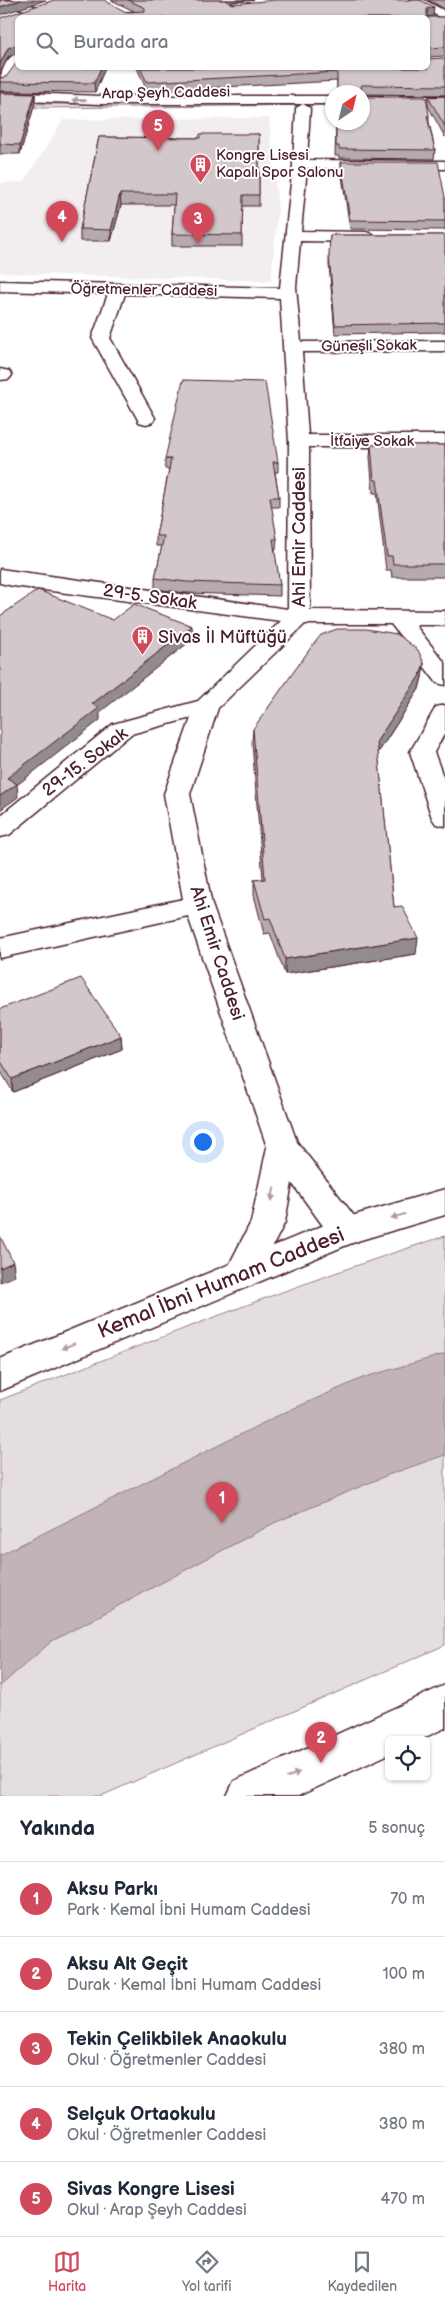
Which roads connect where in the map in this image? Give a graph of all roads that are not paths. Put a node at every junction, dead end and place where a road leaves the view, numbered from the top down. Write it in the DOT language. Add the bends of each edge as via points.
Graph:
graph roads {
  1 [pos="414,0"];
  2 [pos="440,0"];
  3 [pos="0,1"];
  4 [pos="445,3"];
  5 [pos="48,4"];
  6 [pos="34,9"];
  7 [pos="17,15"];
  8 [pos="15,16"];
  9 [pos="8,18"];
  10 [pos="445,18"];
  11 [pos="430,21"];
  12 [pos="15,49"];
  13 [pos="4,50"];
  14 [pos="15,61"];
  15 [pos="0,82"];
  16 [pos="298,84"];
  17 [pos="0,96"];
  18 [pos="370,100"];
  19 [pos="445,100"];
  20 [pos="325,101"];
  21 [pos="303,104"];
  22 [pos="45,105"];
  23 [pos="325,107"];
  24 [pos="370,108"];
  25 [pos="445,108"];
  26 [pos="28,112"];
  27 [pos="300,164"];
  28 [pos="445,165"];
  29 [pos="293,236"];
  30 [pos="378,237"];
  31 [pos="0,286"];
  32 [pos="118,289"];
  33 [pos="288,293"];
  34 [pos="445,346"];
  35 [pos="292,347"];
  36 [pos="146,418"];
  37 [pos="445,440"];
  38 [pos="299,441"];
  39 [pos="4,581"];
  40 [pos="397,617"];
  41 [pos="300,618"];
  42 [pos="445,618"];
  43 [pos="445,678"];
  44 [pos="207,706"];
  45 [pos="445,712"];
  46 [pos="445,818"];
  47 [pos="0,828"];
  48 [pos="198,905"];
  49 [pos="0,948"];
  50 [pos="283,1147"];
  51 [pos="445,1202"];
  52 [pos="346,1231"];
  53 [pos="241,1275"];
  54 [pos="0,1374"];
  55 [pos="445,1706"];
  56 [pos="249,1796"];
  1 -- 10 [label="street"];
  2 -- 4 [label="street"];
  3 -- 6 [label="street"];
  5 -- 6 [label="street"];
  6 -- 7 [label="street"];
  8 -- 9 [label="street"];
  10 -- 11 [label="street"];
  12 -- 13 [label="street"];
  14 -- 15 [label="street"];
  16 -- 21 [label="street"];
  17 -- 22 [label="street, Arap Şeyh Caddesi"];
  18 -- 19 [label="street"];
  20 -- 21 [label="street, Arap Şeyh Caddesi"];
  21 -- 22 [label="street, Arap Şeyh Caddesi"];
  21 -- 23 [label="street, Arap Şeyh Caddesi"];
  21 -- 27 [label="street, Ahi Emir Caddesi"];
  22 -- 26 [label="street" via="19,105"];
  24 -- 25 [label="street"];
  27 -- 28 [label="street"];
  27 -- 29 [label="street, Ahi Emir Caddesi"];
  29 -- 30 [label="street"];
  29 -- 33 [label="street, Ahi Emir Caddesi"];
  31 -- 32 [label="street, Öğretmenler Caddesi"];
  32 -- 33 [label="street, Öğretmenler Caddesi"];
  32 -- 36 [label="street" via="101,338"];
  33 -- 35 [label="street, Ahi Emir Caddesi"];
  34 -- 35 [label="street, Güneşli Sokak"];
  35 -- 38 [label="street, Ahi Emir Caddesi"];
  37 -- 38 [label="street, İtfaiye Sokak"];
  38 -- 41 [label="street, Ahi Emir Caddesi"];
  39 -- 41 [label="street, 29-5. Sokak"];
  40 -- 41 [label="street, 29-5. Sokak"];
  40 -- 42 [label="street, 29-5. Sokak"];
  40 -- 43 [label="street"];
  41 -- 44 [label="street, Ahi Emir Caddesi"];
  44 -- 47 [label="street, 29-15. Sokak" via="122,729"];
  44 -- 48 [label="street, Ahi Emir Caddesi" via="177,794"];
  45 -- 46 [label="street" via="422,752"];
  48 -- 49 [label="street"];
  48 -- 50 [label="street, Ahi Emir Caddesi"];
  50 -- 52 [label="street, Ahi Emir Caddesi"];
  50 -- 53 [label="street, one-way" via="268,1222"];
  51 -- 52 [label="street, Kemal İbni Humam Caddesi, one-way"];
  52 -- 53 [label="street, Kemal İbni Humam Caddesi"];
  53 -- 54 [label="street, Kemal İbni Humam Caddesi, one-way"];
  56 -- 55 [label="street, one-way"];
}
